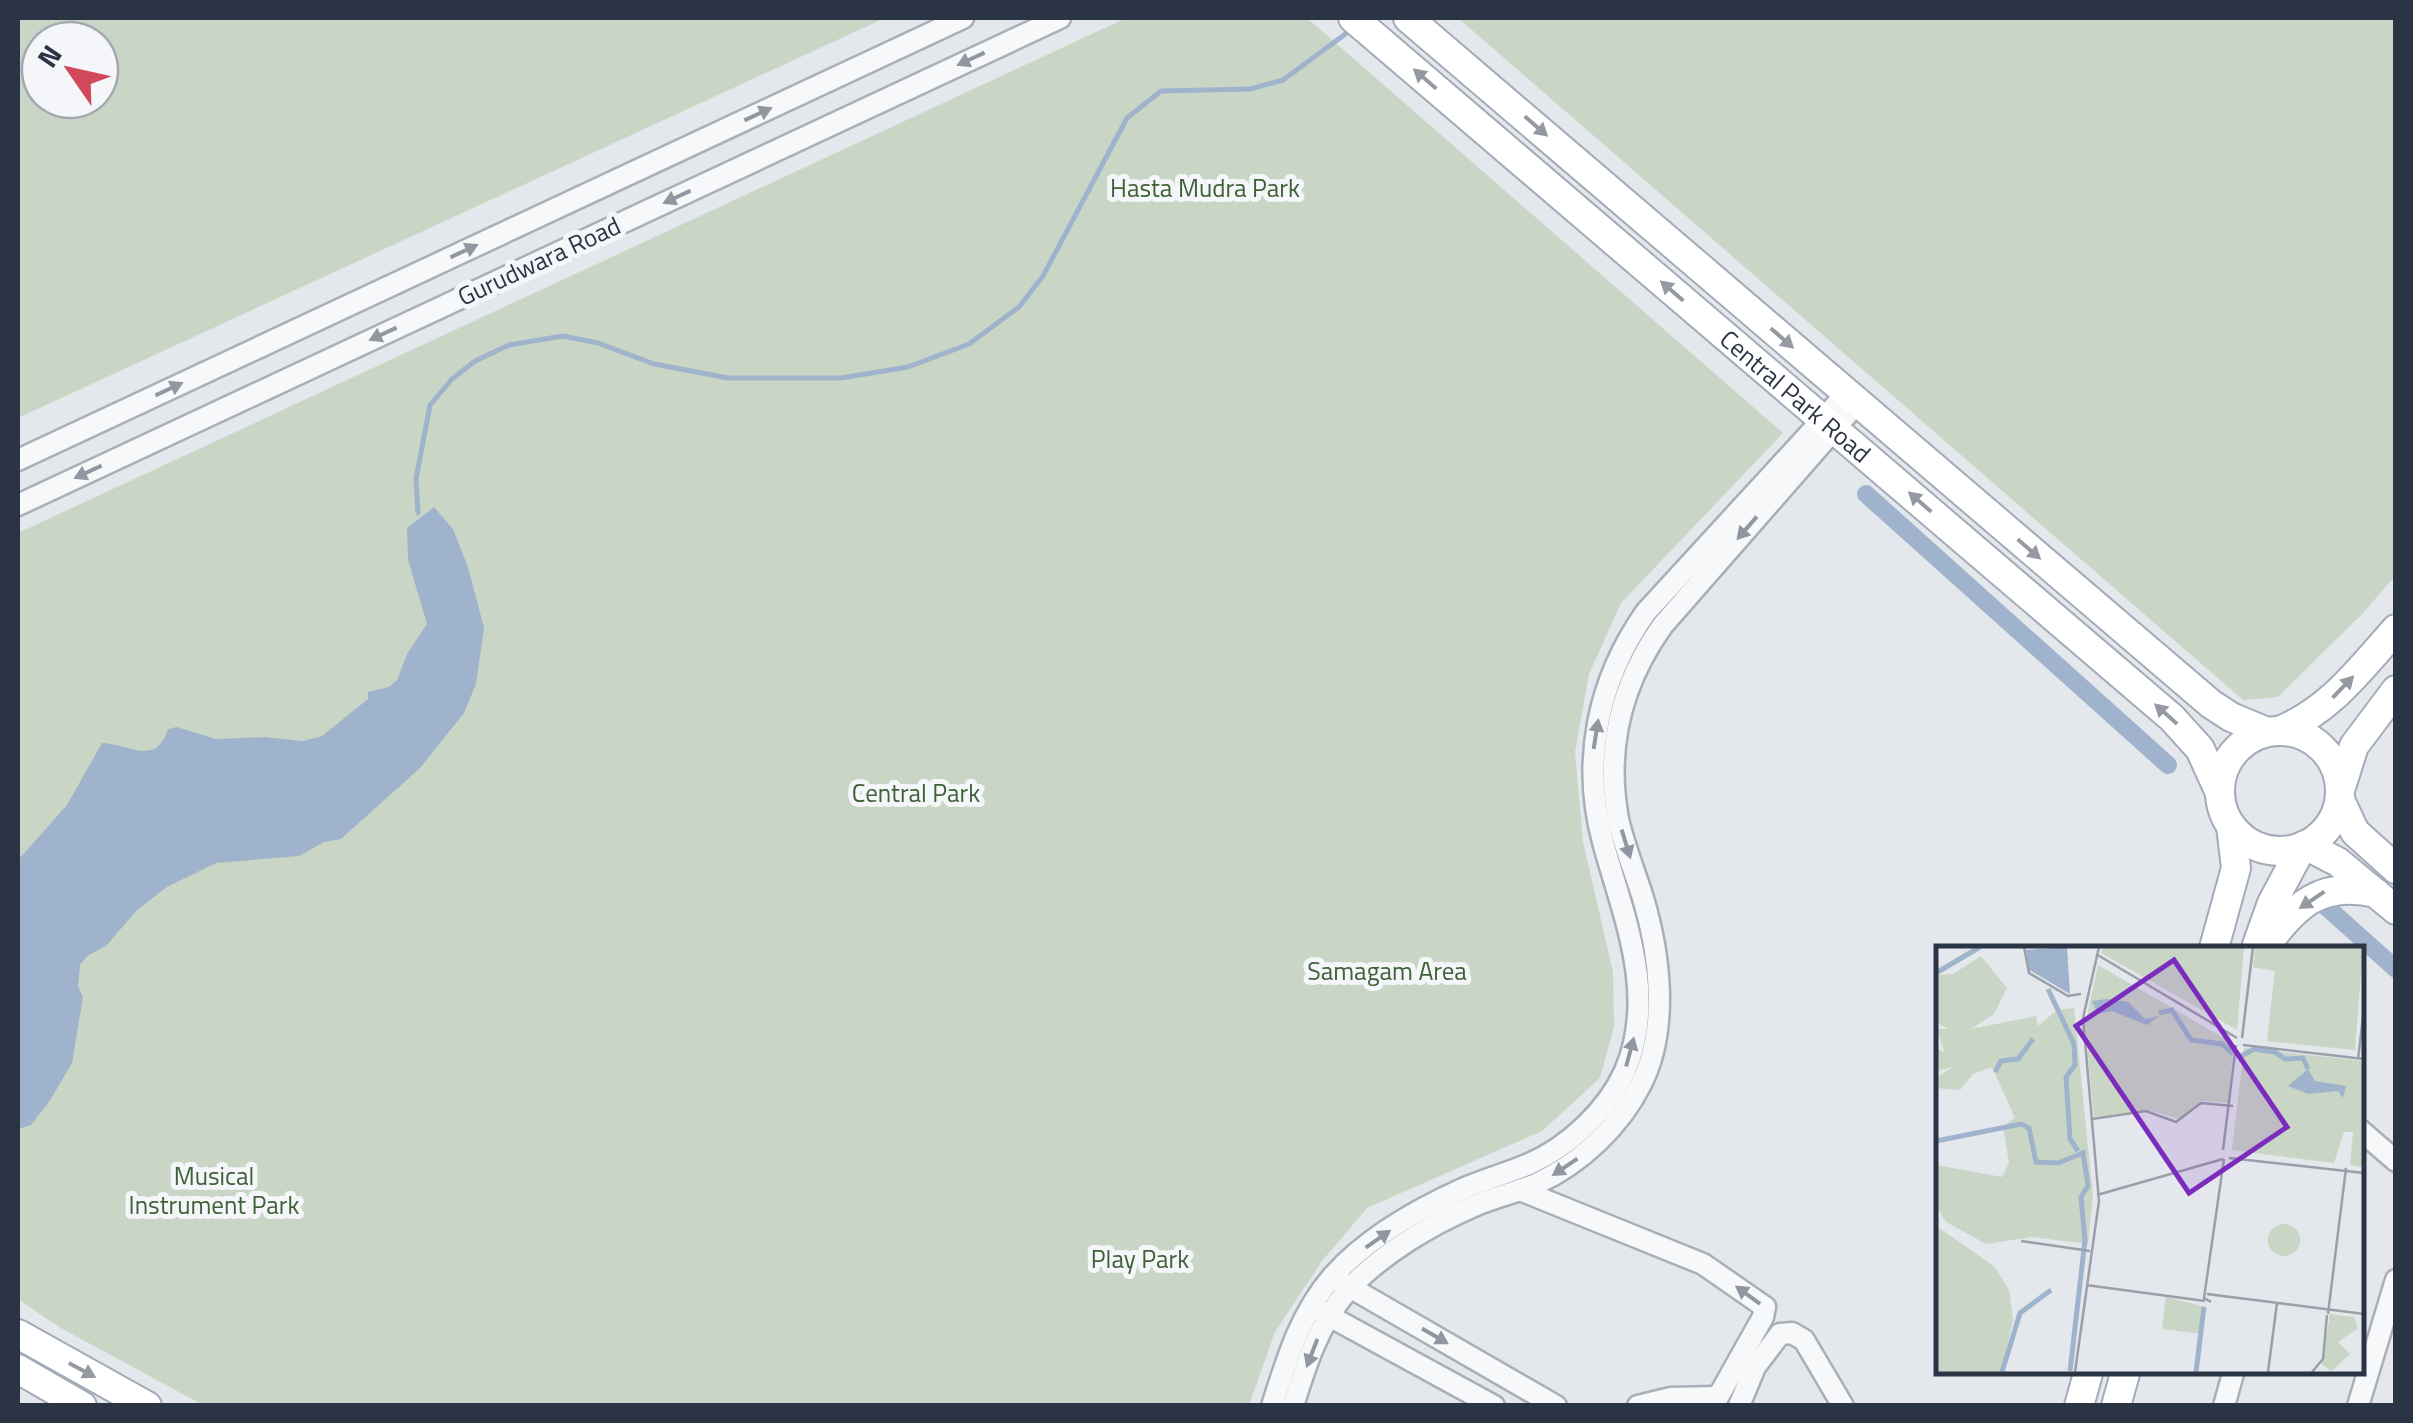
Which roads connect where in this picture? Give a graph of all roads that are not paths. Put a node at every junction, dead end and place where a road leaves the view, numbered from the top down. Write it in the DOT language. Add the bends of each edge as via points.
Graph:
graph roads {
  1 [pos="963,18"];
  2 [pos="1060,18"];
  3 [pos="1353,18"];
  4 [pos="1408,18"];
  5 [pos="1852,398"];
  6 [pos="1829,424"];
  7 [pos="18,460"];
  8 [pos="18,506"];
  9 [pos="2396,628"];
  10 [pos="2396,690"];
  11 [pos="2273,731"];
  12 [pos="2220,793"];
  13 [pos="2340,794"];
  14 [pos="2232,826"];
  15 [pos="2304,846"];
  16 [pos="2396,869"];
  17 [pos="2386,901"];
  18 [pos="2215,946"];
  19 [pos="2257,946"];
  20 [pos="2266,946"];
  21 [pos="2363,1132"];
  22 [pos="2396,1160"];
  23 [pos="1520,1190"];
  24 [pos="2396,1280"];
  25 [pos="1341,1283"];
  26 [pos="2391,1309"];
  27 [pos="1320,1311"];
  28 [pos="18,1334"];
  29 [pos="18,1369"];
  30 [pos="2088,1373"];
  31 [pos="2125,1373"];
  32 [pos="2233,1373"];
  33 [pos="1715,1402"];
  34 [pos="1741,1405"];
  35 [pos="82,1406"];
  36 [pos="146,1406"];
  37 [pos="1272,1406"];
  38 [pos="1293,1406"];
  39 [pos="1494,1406"];
  40 [pos="1556,1406"];
  41 [pos="1638,1406"];
  42 [pos="1843,1406"];
  43 [pos="2079,1406"];
  44 [pos="2116,1406"];
  45 [pos="2224,1406"];
  46 [pos="2358,1406"];
  7 -- 1 [label="street, Gurudwara Road, one-way"];
  2 -- 8 [label="street, Gurudwara Road, one-way"];
  6 -- 3 [label="main road, Central Park Road, one-way"];
  4 -- 5 [label="main road, Central Park Road, one-way"];
  5 -- 6 [label="street"];
  5 -- 11 [label="main road, Central Park Road, one-way" via="2211,704"];
  12 -- 6 [label="main road, Central Park Road, one-way" via="2200,748 2172,718"];
  6 -- 23 [label="street, one-way" via="1663,624 1630,681 1617,728 1614,782 1656,959 1652,1050 1642,1082 1599,1140 1566,1168"];
  25 -- 6 [label="street, one-way" via="1365,1247 1424,1209 1555,1150 1600,1109 1624,1074 1638,983 1596,803 1594,742 1603,700 1646,612"];
  11 -- 9 [label="main road, one-way" via="2324,706"];
  10 -- 13 [label="main road" via="2354,746"];
  11 -- 12 [label="main road" via="2246,742 2230,759"];
  11 -- 13 [label="main road" via="2302,734 2322,746 2335,766"];
  12 -- 14 [label="main road"];
  13 -- 15 [label="main road" via="2332,822"];
  13 -- 16 [label="main road" via="2355,832"];
  14 -- 15 [label="main road" via="2259,847"];
  14 -- 18 [label="main road" via="2236,868"];
  15 -- 17 [label="main road" via="2338,862"];
  15 -- 19 [label="main road"];
  17 -- 20 [label="main road, one-way" via="2348,887 2320,893"];
  21 -- 22 [label="street"];
  23 -- 25 [label="street" via="1424,1233"];
  33 -- 23 [label="street, one-way" via="1765,1307 1703,1264"];
  24 -- 26 [label="street"];
  25 -- 27 [label="street"];
  25 -- 40 [label="street, one-way"];
  26 -- 46 [label="street"];
  27 -- 37 [label="street" via="1291,1347"];
  27 -- 38 [label="street, one-way"];
  27 -- 39 [label="street"];
  28 -- 36 [label="main road, one-way"];
  29 -- 35 [label="main road"];
  30 -- 43 [label="main road"];
  31 -- 44 [label="main road"];
  32 -- 45 [label="street"];
  33 -- 41 [label="street" via="1672,1398"];
  34 -- 42 [label="street" via="1754,1367 1780,1334 1792,1333 1804,1340"];
}
